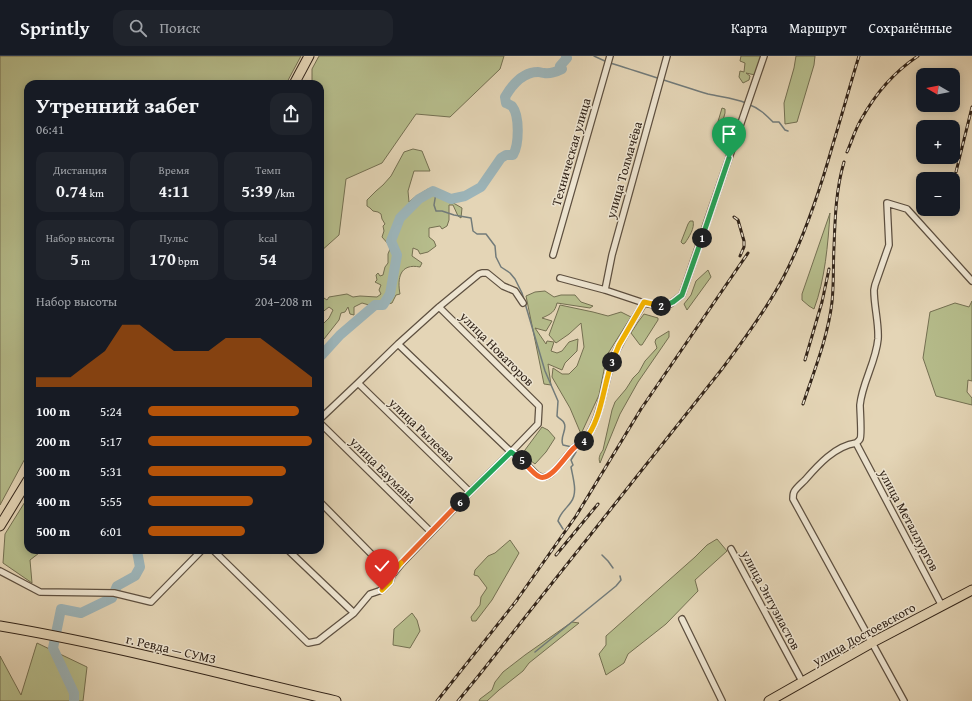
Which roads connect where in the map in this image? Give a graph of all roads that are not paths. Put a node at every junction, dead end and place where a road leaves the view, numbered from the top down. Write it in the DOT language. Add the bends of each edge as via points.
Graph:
graph roads {
  1 [pos="309,56"];
  2 [pos="610,56"];
  3 [pos="668,56"];
  4 [pos="764,56"];
  5 [pos="296,80"];
  6 [pos="553,255"];
  7 [pos="560,278"];
  8 [pos="972,281"];
  9 [pos="605,290"];
  10 [pos="644,302"];
  11 [pos="523,303"];
  12 [pos="440,307"];
  13 [pos="398,344"];
  14 [pos="358,383"];
  15 [pos="324,415"];
  16 [pos="324,427"];
  17 [pos="856,443"];
  18 [pos="511,452"];
  19 [pos="24,487"];
  20 [pos="470,492"];
  21 [pos="324,506"];
  22 [pos="0,526"];
  23 [pos="431,532"];
  24 [pos="731,549"];
  25 [pos="198,554"];
  26 [pos="217,554"];
  27 [pos="292,554"];
  28 [pos="0,571"];
  29 [pos="392,574"];
  30 [pos="972,590"];
  31 [pos="942,606"];
  32 [pos="354,613"];
  33 [pos="682,619"];
  34 [pos="0,626"];
  35 [pos="873,642"];
  36 [pos="802,683"];
  37 [pos="336,701"];
  38 [pos="722,701"];
  39 [pos="769,701"];
  40 [pos="904,701"];
  1 -- 5 [label="main road"];
  2 -- 6 [label="street, Техническая улица"];
  3 -- 9 [label="street, улица Толмачёва" via="612,255"];
  4 -- 10 [label="street" via="682,295 664,306"];
  7 -- 9 [label="street"];
  8 -- 17 [label="street" via="907,209 886,204 889,246 874,290 878,324 877,344 861,400 861,438"];
  9 -- 10 [label="street"];
  10 -- 18 [label="street" via="615,353 597,417 585,440 575,446 545,477 540,477"];
  11 -- 12 [label="street" via="515,291 502,286 484,272"];
  12 -- 13 [label="street"];
  12 -- 18 [label="street, улица Новаторов" via="539,406 538,424"];
  13 -- 14 [label="street"];
  13 -- 18 [label="street"];
  14 -- 15 [label="street"];
  14 -- 20 [label="street, улица Рылеева"];
  16 -- 23 [label="street, улица Баумана"];
  17 -- 31 [label="street, улица Металлургов"];
  17 -- 35 [label="street" via="837,450 816,467 794,492 793,499"];
  18 -- 20 [label="street"];
  19 -- 22 [label="main road"];
  20 -- 23 [label="street"];
  21 -- 29 [label="street"];
  23 -- 29 [label="street"];
  24 -- 36 [label="street, улица Энтузиастов"];
  25 -- 28 [label="street" via="151,602 114,592 40,592"];
  26 -- 32 [label="street" via="308,643 318,641"];
  27 -- 32 [label="street"];
  29 -- 32 [label="street" via="390,582 382,590 370,594"];
  30 -- 31 [label="main road, улица Достоевского"];
  31 -- 35 [label="main road, улица Достоевского"];
  33 -- 38 [label="street"];
  34 -- 37 [label="main road, г. Ревда — СУМЗ" via="126,652"];
  35 -- 36 [label="main road, улица Достоевского"];
  35 -- 40 [label="street"];
  36 -- 39 [label="main road, улица Достоевского"];
}
